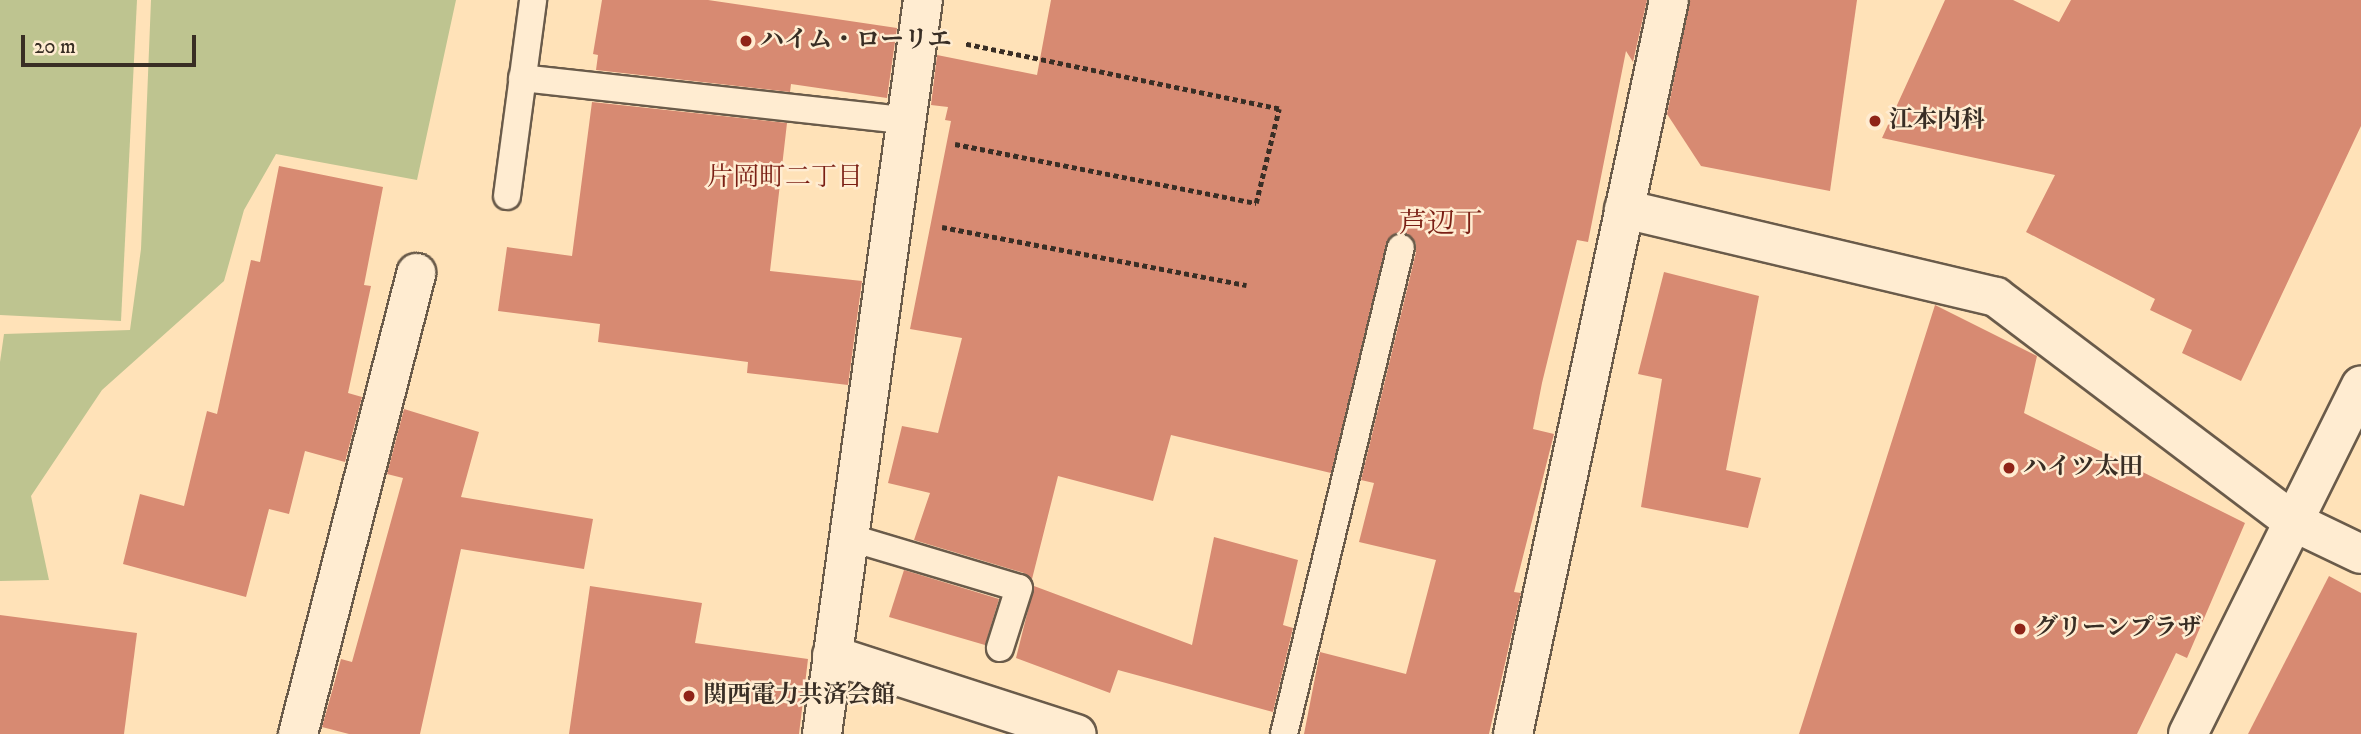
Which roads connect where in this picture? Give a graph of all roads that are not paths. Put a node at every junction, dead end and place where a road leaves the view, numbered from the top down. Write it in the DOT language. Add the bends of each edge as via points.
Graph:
graph roads {
  1 [pos="533,0"];
  2 [pos="1669,0"];
  3 [pos="920,17"];
  4 [pos="522,78"];
  5 [pos="903,127"];
  6 [pos="507,196"];
  7 [pos="1624,209"];
  8 [pos="1401,248"];
  9 [pos="416,273"];
  10 [pos="2361,386"];
  11 [pos="2292,521"];
  12 [pos="848,537"];
  13 [pos="2361,554"];
  14 [pos="1000,648"];
  15 [pos="832,655"];
  16 [pos="298,734"];
  17 [pos="822,734"];
  18 [pos="1077,734"];
  19 [pos="1284,734"];
  20 [pos="1513,734"];
  21 [pos="2188,734"];
  1 -- 4 [label="lane"];
  2 -- 7 [label="street"];
  3 -- 5 [label="street"];
  4 -- 5 [label="lane"];
  4 -- 6 [label="lane"];
  5 -- 12 [label="street"];
  7 -- 11 [label="street" via="1996,297"];
  7 -- 20 [label="street"];
  8 -- 19 [label="lane"];
  9 -- 16 [label="street"];
  10 -- 11 [label="street"];
  11 -- 13 [label="street"];
  11 -- 21 [label="street"];
  12 -- 14 [label="lane" via="1019,588"];
  12 -- 15 [label="street"];
  15 -- 17 [label="street"];
  15 -- 18 [label="street"];
}
